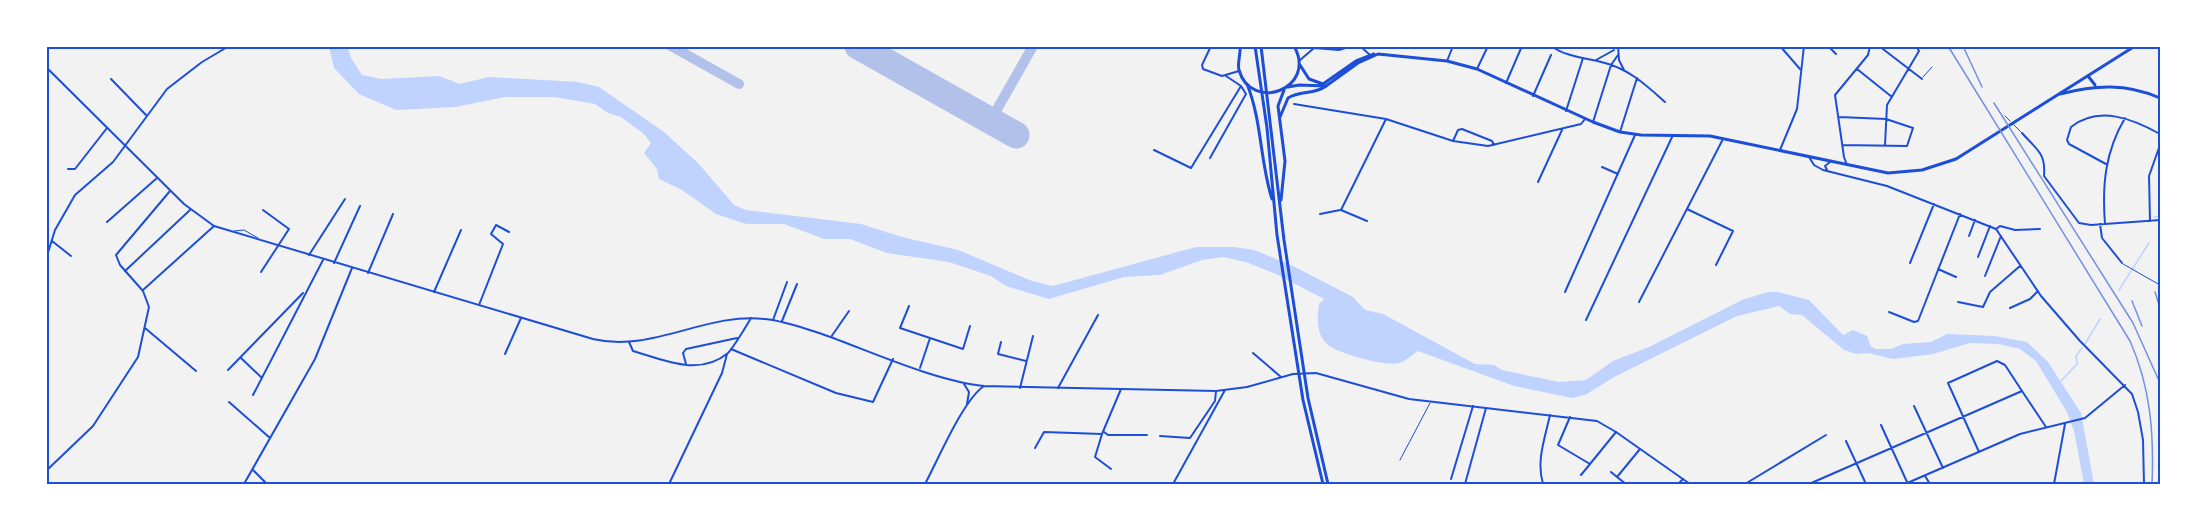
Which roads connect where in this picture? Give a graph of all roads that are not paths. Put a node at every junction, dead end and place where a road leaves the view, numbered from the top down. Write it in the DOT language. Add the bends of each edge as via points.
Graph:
graph roads {
  1 [pos="220,46"];
  2 [pos="229,46"];
  3 [pos="1211,46"];
  4 [pos="1242,46"];
  5 [pos="1255,46"];
  6 [pos="1261,46"];
  7 [pos="1294,46"];
  8 [pos="1352,46"];
  9 [pos="1360,46"];
  10 [pos="1453,46"];
  11 [pos="1488,46"];
  12 [pos="1522,46"];
  13 [pos="1551,46"];
  14 [pos="1780,46"];
  15 [pos="1804,46"];
  16 [pos="1828,46"];
  17 [pos="1870,46"];
  18 [pos="1880,46"];
  19 [pos="1916,46"];
  20 [pos="2135,46"];
  21 [pos="1616,48"];
  22 [pos="222,51"];
  23 [pos="1378,54"];
  24 [pos="1836,54"];
  25 [pos="1370,55"];
  26 [pos="1551,55"];
  27 [pos="1618,55"];
  28 [pos="1583,58"];
  29 [pos="1595,60"];
  30 [pos="1447,61"];
  31 [pos="1299,62"];
  32 [pos="1612,63"];
  33 [pos="46,67"];
  34 [pos="1932,67"];
  35 [pos="1477,69"];
  36 [pos="1800,69"];
  37 [pos="1857,69"];
  38 [pos="1624,70"];
  39 [pos="1908,70"];
  40 [pos="1240,71"];
  41 [pos="1226,76"];
  42 [pos="2088,76"];
  43 [pos="1637,78"];
  44 [pos="111,79"];
  45 [pos="1922,79"];
  46 [pos="1506,83"];
  47 [pos="1247,84"];
  48 [pos="1241,86"];
  49 [pos="1326,86"];
  50 [pos="2096,86"];
  51 [pos="1286,88"];
  52 [pos="2060,94"];
  53 [pos="1533,96"];
  54 [pos="1892,97"];
  55 [pos="2160,98"];
  56 [pos="1665,102"];
  57 [pos="1294,104"];
  58 [pos="1566,111"];
  59 [pos="146,115"];
  60 [pos="2005,116"];
  61 [pos="1839,117"];
  62 [pos="2125,118"];
  63 [pos="1280,119"];
  64 [pos="1386,119"];
  65 [pos="1585,119"];
  66 [pos="1887,119"];
  67 [pos="1593,122"];
  68 [pos="107,128"];
  69 [pos="1562,129"];
  70 [pos="1620,132"];
  71 [pos="2022,134"];
  72 [pos="2160,134"];
  73 [pos="1635,135"];
  74 [pos="1673,135"];
  75 [pos="1723,138"];
  76 [pos="1454,141"];
  77 [pos="1842,144"];
  78 [pos="1494,145"];
  79 [pos="1885,145"];
  80 [pos="2160,145"];
  81 [pos="126,146"];
  82 [pos="1154,150"];
  83 [pos="1780,150"];
  84 [pos="1809,157"];
  85 [pos="1210,158"];
  86 [pos="1830,162"];
  87 [pos="2106,164"];
  88 [pos="1849,166"];
  89 [pos="1602,167"];
  90 [pos="68,169"];
  91 [pos="1830,172"];
  92 [pos="1618,174"];
  93 [pos="157,178"];
  94 [pos="1538,182"];
  95 [pos="170,191"];
  96 [pos="345,199"];
  97 [pos="1934,204"];
  98 [pos="1280,205"];
  99 [pos="360,206"];
  100 [pos="1274,208"];
  101 [pos="1687,209"];
  102 [pos="190,210"];
  103 [pos="263,210"];
  104 [pos="1341,210"];
  105 [pos="393,214"];
  106 [pos="1320,214"];
  107 [pos="1960,214"];
  108 [pos="1367,220"];
  109 [pos="1975,220"];
  110 [pos="2160,220"];
  111 [pos="2150,221"];
  112 [pos="107,222"];
  113 [pos="2100,224"];
  114 [pos="2105,224"];
  115 [pos="214,226"];
  116 [pos="1990,226"];
  117 [pos="1996,229"];
  118 [pos="2040,229"];
  119 [pos="461,230"];
  120 [pos="509,232"];
  121 [pos="1969,236"];
  122 [pos="2001,236"];
  123 [pos="52,241"];
  124 [pos="279,246"];
  125 [pos="309,255"];
  126 [pos="71,256"];
  127 [pos="1978,257"];
  128 [pos="46,259"];
  129 [pos="323,260"];
  130 [pos="334,263"];
  131 [pos="1910,263"];
  132 [pos="2122,263"];
  133 [pos="1716,265"];
  134 [pos="2020,266"];
  135 [pos="352,268"];
  136 [pos="1938,269"];
  137 [pos="125,271"];
  138 [pos="261,272"];
  139 [pos="368,273"];
  140 [pos="1985,276"];
  141 [pos="1956,277"];
  142 [pos="787,282"];
  143 [pos="796,284"];
  144 [pos="2160,285"];
  145 [pos="142,291"];
  146 [pos="305,291"];
  147 [pos="2038,291"];
  148 [pos="434,292"];
  149 [pos="1565,292"];
  150 [pos="1639,302"];
  151 [pos="1958,302"];
  152 [pos="479,305"];
  153 [pos="909,306"];
  154 [pos="2010,308"];
  155 [pos="849,311"];
  156 [pos="1889,312"];
  157 [pos="1098,315"];
  158 [pos="521,318"];
  159 [pos="752,318"];
  160 [pos="773,320"];
  161 [pos="1586,320"];
  162 [pos="782,321"];
  163 [pos="970,326"];
  164 [pos="146,328"];
  165 [pos="1033,336"];
  166 [pos="831,337"];
  167 [pos="737,338"];
  168 [pos="930,338"];
  169 [pos="629,342"];
  170 [pos="1001,342"];
  171 [pos="731,349"];
  172 [pos="1253,353"];
  173 [pos="505,354"];
  174 [pos="727,354"];
  175 [pos="241,358"];
  176 [pos="893,359"];
  177 [pos="1026,361"];
  178 [pos="686,366"];
  179 [pos="920,368"];
  180 [pos="228,370"];
  181 [pos="196,371"];
  182 [pos="1281,377"];
  183 [pos="262,378"];
  184 [pos="962,382"];
  185 [pos="974,385"];
  186 [pos="2125,385"];
  187 [pos="984,386"];
  188 [pos="1020,388"];
  189 [pos="1058,388"];
  190 [pos="1121,389"];
  191 [pos="1225,390"];
  192 [pos="1216,391"];
  193 [pos="2022,391"];
  194 [pos="975,393"];
  195 [pos="253,395"];
  196 [pos="969,395"];
  197 [pos="1431,401"];
  198 [pos="229,402"];
  199 [pos="966,406"];
  200 [pos="1473,406"];
  201 [pos="1914,406"];
  202 [pos="1486,408"];
  203 [pos="1550,415"];
  204 [pos="1570,417"];
  205 [pos="1963,417"];
  206 [pos="2065,424"];
  207 [pos="1881,425"];
  208 [pos="2046,427"];
  209 [pos="1617,432"];
  210 [pos="1103,433"];
  211 [pos="1926,433"];
  212 [pos="1147,435"];
  213 [pos="1826,435"];
  214 [pos="1160,436"];
  215 [pos="270,438"];
  216 [pos="1846,441"];
  217 [pos="1035,448"];
  218 [pos="1640,448"];
  219 [pos="1891,448"];
  220 [pos="1979,452"];
  221 [pos="1400,460"];
  222 [pos="1590,464"];
  223 [pos="1856,464"];
  224 [pos="1943,468"];
  225 [pos="1111,469"];
  226 [pos="253,470"];
  227 [pos="46,471"];
  228 [pos="1611,472"];
  229 [pos="1581,475"];
  230 [pos="1925,476"];
  231 [pos="1617,477"];
  232 [pos="1451,478"];
  233 [pos="1683,479"];
  234 [pos="243,484"];
  235 [pos="267,484"];
  236 [pos="669,484"];
  237 [pos="925,484"];
  238 [pos="1173,484"];
  239 [pos="1323,484"];
  240 [pos="1328,484"];
  241 [pos="1465,484"];
  242 [pos="1543,484"];
  243 [pos="1626,484"];
  244 [pos="1678,484"];
  245 [pos="1690,484"];
  246 [pos="1745,484"];
  247 [pos="1809,484"];
  248 [pos="1866,484"];
  249 [pos="1907,484"];
  250 [pos="1930,484"];
  251 [pos="2054,484"];
  252 [pos="2144,484"];
  1 -- 22 [label="street"];
  2 -- 22 [label="street"];
  3 -- 41 [label="street" via="1203,69"];
  4 -- 40 [label="main road"];
  5 -- 100 [label="main road"];
  6 -- 98 [label="main road"];
  7 -- 31 [label="main road"];
  8 -- 31 [label="street" via="1340,50 1314,48"];
  9 -- 25 [label="street"];
  10 -- 30 [label="street"];
  11 -- 35 [label="street"];
  12 -- 46 [label="street"];
  13 -- 28 [label="street"];
  14 -- 36 [label="street"];
  15 -- 36 [label="street"];
  16 -- 24 [label="street"];
  17 -- 37 [label="street"];
  18 -- 39 [label="street"];
  19 -- 39 [label="street" via="1919,51"];
  20 -- 42 [label="main road"];
  21 -- 27 [label="street"];
  21 -- 29 [label="street"];
  21 -- 32 [label="street"];
  22 -- 59 [label="street" via="173,84"];
  23 -- 25 [label="main road"];
  23 -- 30 [label="main road"];
  23 -- 49 [label="main road"];
  25 -- 31 [label="main road" via="1323,84 1308,79"];
  26 -- 53 [label="street"];
  27 -- 32 [label="street"];
  27 -- 38 [label="street"];
  28 -- 29 [label="street"];
  28 -- 58 [label="street"];
  29 -- 32 [label="street"];
  30 -- 35 [label="main road"];
  31 -- 51 [label="main road" via="1296,76"];
  32 -- 38 [label="street"];
  32 -- 67 [label="street"];
  33 -- 68 [label="street"];
  34 -- 45 [label="lane"];
  35 -- 46 [label="main road"];
  36 -- 83 [label="street" via="1797,109"];
  37 -- 54 [label="street"];
  37 -- 61 [label="street" via="1835,95"];
  38 -- 43 [label="street"];
  39 -- 45 [label="street"];
  39 -- 54 [label="street"];
  40 -- 41 [label="street"];
  40 -- 47 [label="main road"];
  41 -- 48 [label="street"];
  42 -- 50 [label="main road"];
  42 -- 52 [label="main road"];
  43 -- 56 [label="street"];
  43 -- 70 [label="street"];
  44 -- 59 [label="street"];
  46 -- 53 [label="main road"];
  47 -- 51 [label="main road" via="1269,93"];
  47 -- 100 [label="main road"];
  48 -- 82 [label="street" via="1191,168"];
  48 -- 85 [label="street" via="1246,94"];
  49 -- 51 [label="main road"];
  49 -- 63 [label="main road" via="1288,98"];
  50 -- 52 [label="main road"];
  50 -- 55 [label="main road" via="2136,89"];
  51 -- 63 [label="main road" via="1278,106"];
  52 -- 88 [label="main road" via="1956,159 1922,170 1888,173"];
  53 -- 58 [label="main road"];
  54 -- 66 [label="street" via="1887,105"];
  57 -- 64 [label="street"];
  58 -- 65 [label="main road"];
  59 -- 81 [label="street"];
  60 -- 71 [label="lane"];
  61 -- 66 [label="street"];
  61 -- 77 [label="street"];
  62 -- 72 [label="street"];
  62 -- 87 [label="street" via="2112,141"];
  62 -- 87 [label="street" via="2088,118 2076,123 2068,133 2072,147"];
  63 -- 98 [label="main road" via="1285,161"];
  64 -- 76 [label="street"];
  64 -- 104 [label="street"];
  65 -- 67 [label="main road"];
  65 -- 69 [label="street"];
  66 -- 79 [label="street"];
  66 -- 79 [label="street" via="1913,128 1907,146"];
  67 -- 70 [label="main road"];
  68 -- 81 [label="street"];
  68 -- 90 [label="street" via="75,169"];
  69 -- 78 [label="street"];
  69 -- 94 [label="street"];
  70 -- 73 [label="main road"];
  71 -- 113 [label="street" via="2042,156 2044,176 2076,221"];
  73 -- 74 [label="main road"];
  73 -- 92 [label="street"];
  74 -- 75 [label="main road"];
  74 -- 161 [label="street"];
  75 -- 83 [label="main road"];
  75 -- 101 [label="street"];
  76 -- 78 [label="street"];
  76 -- 78 [label="street" via="1462,129"];
  77 -- 79 [label="street"];
  77 -- 88 [label="street" via="1844,161"];
  80 -- 111 [label="street" via="2149,176"];
  81 -- 93 [label="street"];
  81 -- 123 [label="street" via="75,195"];
  83 -- 84 [label="main road"];
  84 -- 86 [label="main road"];
  84 -- 91 [label="street" via="1815,166"];
  86 -- 88 [label="main road"];
  86 -- 91 [label="street" via="1825,167"];
  87 -- 114 [label="street"];
  89 -- 92 [label="street"];
  91 -- 97 [label="street" via="1887,186"];
  92 -- 149 [label="street"];
  93 -- 95 [label="street"];
  93 -- 112 [label="street"];
  95 -- 102 [label="street"];
  95 -- 137 [label="street" via="117,252 116,259"];
  96 -- 125 [label="street"];
  97 -- 107 [label="street"];
  97 -- 131 [label="street"];
  98 -- 240 [label="main road" via="1308,398"];
  99 -- 130 [label="street"];
  100 -- 239 [label="main road" via="1303,400"];
  101 -- 133 [label="street" via="1733,231"];
  101 -- 150 [label="street"];
  102 -- 115 [label="street"];
  102 -- 137 [label="street"];
  103 -- 124 [label="street" via="289,227"];
  104 -- 106 [label="street"];
  104 -- 108 [label="street"];
  105 -- 139 [label="street"];
  107 -- 109 [label="street"];
  107 -- 136 [label="street"];
  109 -- 116 [label="street"];
  109 -- 121 [label="street"];
  110 -- 111 [label="street"];
  111 -- 114 [label="street"];
  113 -- 114 [label="street"];
  113 -- 132 [label="street" via="2101,236"];
  115 -- 124 [label="street"];
  115 -- 145 [label="street"];
  116 -- 117 [label="street"];
  116 -- 127 [label="street"];
  117 -- 118 [label="street"];
  117 -- 122 [label="street"];
  119 -- 148 [label="street"];
  120 -- 152 [label="street" via="496,225 491,234 503,244"];
  122 -- 134 [label="street"];
  122 -- 140 [label="street"];
  123 -- 126 [label="street"];
  123 -- 128 [label="street"];
  124 -- 125 [label="street"];
  124 -- 138 [label="street"];
  125 -- 129 [label="street"];
  129 -- 130 [label="street"];
  129 -- 146 [label="street"];
  130 -- 135 [label="street"];
  132 -- 144 [label="lane"];
  134 -- 147 [label="street"];
  134 -- 151 [label="street" via="1990,292 1983,307"];
  135 -- 139 [label="street"];
  135 -- 215 [label="street" via="315,359"];
  136 -- 141 [label="street"];
  136 -- 156 [label="street" via="1918,321"];
  137 -- 145 [label="street"];
  139 -- 148 [label="street"];
  142 -- 160 [label="street"];
  143 -- 162 [label="street"];
  145 -- 164 [label="street" via="149,307"];
  146 -- 175 [label="street"];
  146 -- 183 [label="street"];
  147 -- 154 [label="street"];
  147 -- 186 [label="street" via="2080,341"];
  148 -- 152 [label="street"];
  152 -- 158 [label="street"];
  153 -- 168 [label="street" via="900,328"];
  155 -- 166 [label="street"];
  157 -- 189 [label="street"];
  158 -- 169 [label="street" via="600,341"];
  158 -- 173 [label="street"];
  159 -- 160 [label="street"];
  159 -- 167 [label="street"];
  159 -- 169 [label="street" via="723,320"];
  160 -- 162 [label="street"];
  162 -- 166 [label="street"];
  163 -- 168 [label="street" via="963,349"];
  164 -- 181 [label="street"];
  164 -- 227 [label="street" via="138,357 107,408"];
  165 -- 177 [label="street"];
  166 -- 176 [label="street"];
  167 -- 171 [label="street"];
  167 -- 178 [label="street" via="686,349"];
  168 -- 179 [label="street"];
  169 -- 178 [label="street" via="632,351"];
  170 -- 177 [label="street" via="998,354"];
  171 -- 174 [label="street"];
  171 -- 176 [label="street" via="836,393 873,402"];
  172 -- 182 [label="street"];
  174 -- 178 [label="street" via="707,364"];
  174 -- 236 [label="street" via="722,373"];
  175 -- 180 [label="street"];
  175 -- 183 [label="street"];
  176 -- 179 [label="street"];
  177 -- 188 [label="street"];
  179 -- 184 [label="street"];
  182 -- 191 [label="street"];
  182 -- 197 [label="street" via="1322,374 1394,396"];
  183 -- 195 [label="street"];
  184 -- 185 [label="street"];
  184 -- 196 [label="street"];
  185 -- 187 [label="street"];
  185 -- 194 [label="street"];
  185 -- 196 [label="street"];
  186 -- 206 [label="street" via="2085,418"];
  186 -- 252 [label="street" via="2138,412"];
  187 -- 188 [label="street"];
  187 -- 194 [label="street"];
  188 -- 189 [label="street"];
  189 -- 190 [label="street"];
  190 -- 192 [label="street"];
  190 -- 210 [label="street"];
  191 -- 192 [label="street"];
  191 -- 238 [label="street"];
  192 -- 214 [label="street" via="1215,401 1190,438"];
  193 -- 205 [label="street"];
  193 -- 205 [label="street" via="2003,363 1995,361 1947,384"];
  193 -- 208 [label="street"];
  194 -- 199 [label="street"];
  196 -- 199 [label="street"];
  197 -- 200 [label="street"];
  197 -- 221 [label="lane"];
  198 -- 215 [label="street"];
  199 -- 237 [label="street"];
  200 -- 202 [label="street"];
  200 -- 232 [label="street"];
  201 -- 211 [label="street"];
  202 -- 203 [label="street"];
  202 -- 241 [label="street"];
  203 -- 204 [label="street"];
  203 -- 242 [label="street" via="1541,455"];
  204 -- 209 [label="street" via="1597,421"];
  204 -- 222 [label="street" via="1558,445"];
  205 -- 211 [label="street"];
  205 -- 220 [label="street"];
  206 -- 208 [label="street"];
  206 -- 251 [label="street"];
  207 -- 219 [label="street"];
  208 -- 220 [label="street"];
  209 -- 218 [label="street"];
  209 -- 222 [label="street"];
  210 -- 212 [label="street"];
  210 -- 217 [label="street" via="1044,432"];
  210 -- 225 [label="street" via="1095,457"];
  211 -- 219 [label="street"];
  211 -- 224 [label="street"];
  213 -- 246 [label="street"];
  215 -- 226 [label="street"];
  216 -- 223 [label="street"];
  218 -- 231 [label="street"];
  218 -- 233 [label="street"];
  219 -- 223 [label="street"];
  219 -- 249 [label="street"];
  220 -- 224 [label="street"];
  222 -- 229 [label="street"];
  223 -- 247 [label="street"];
  223 -- 248 [label="street"];
  224 -- 230 [label="street"];
  226 -- 234 [label="street"];
  226 -- 235 [label="street"];
  228 -- 231 [label="street"];
  230 -- 249 [label="street"];
  230 -- 250 [label="street"];
  231 -- 243 [label="street"];
  233 -- 244 [label="street"];
  233 -- 245 [label="street"];
}
